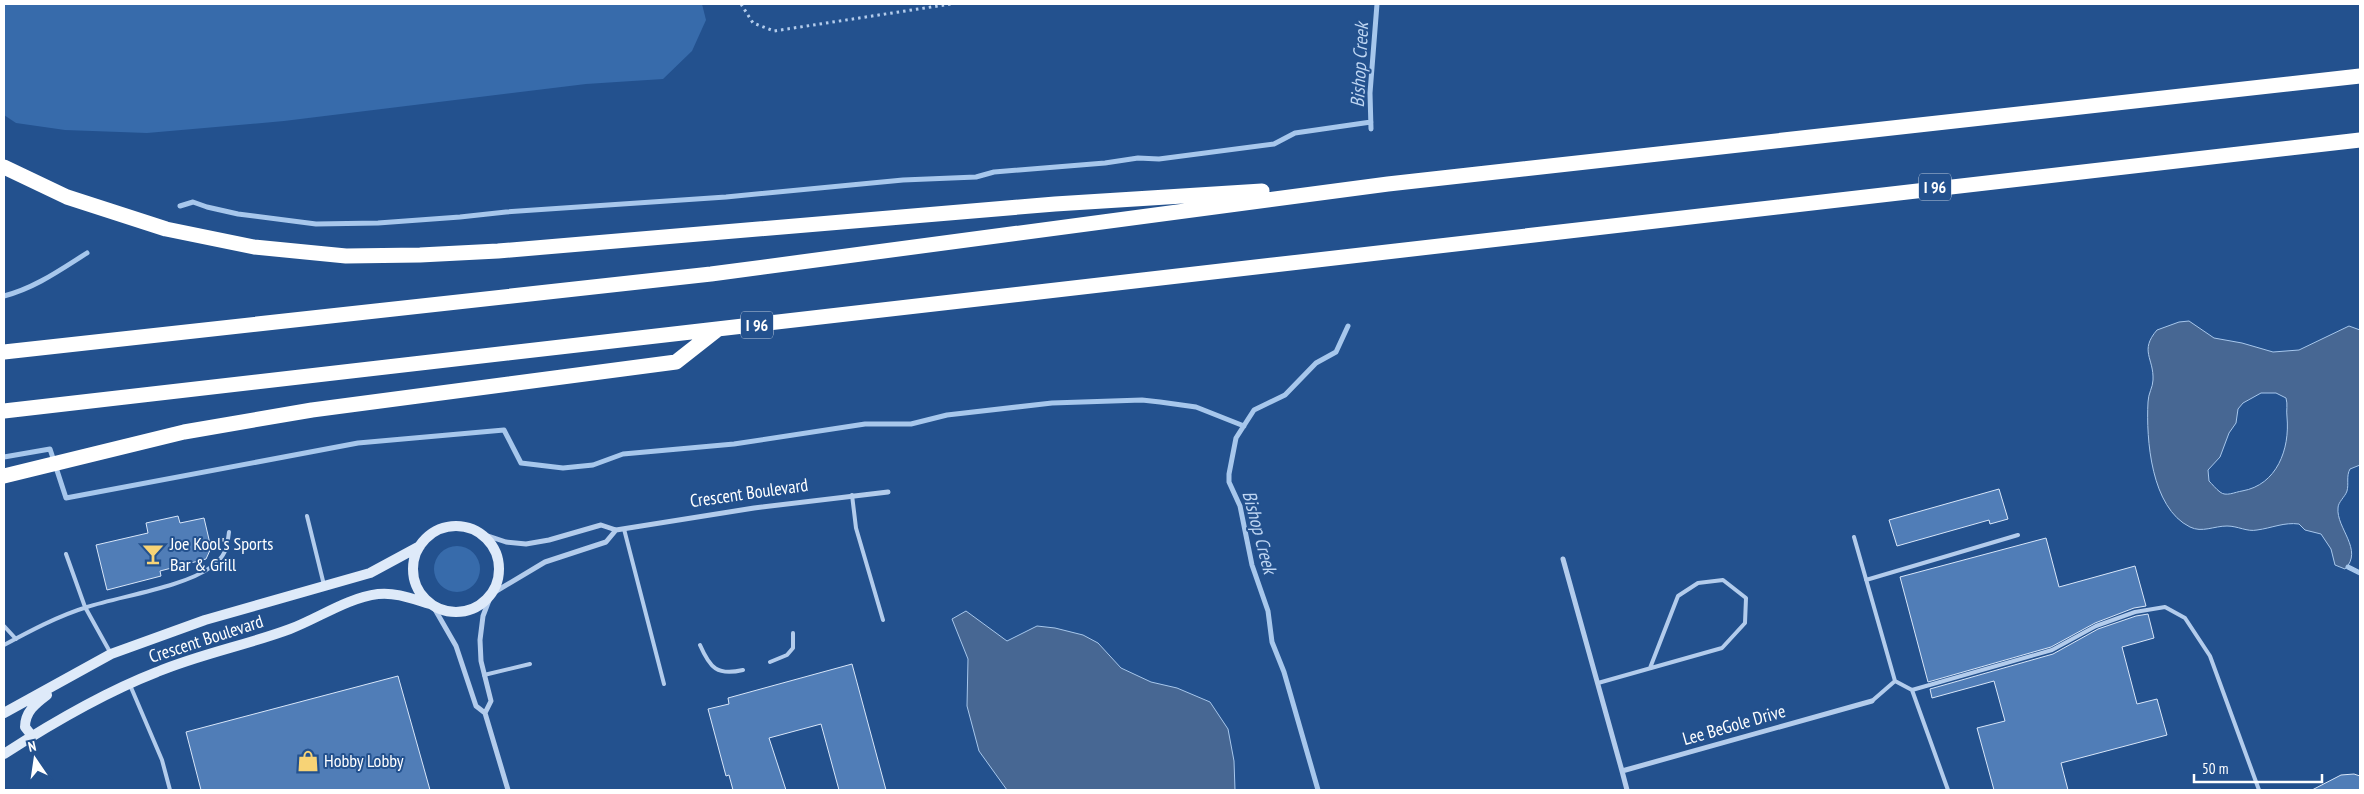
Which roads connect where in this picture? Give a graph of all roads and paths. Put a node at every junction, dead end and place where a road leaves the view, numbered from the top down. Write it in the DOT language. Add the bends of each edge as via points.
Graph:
graph roads {
  1 [pos="741,4"];
  2 [pos="951,4"];
  3 [pos="2360,76"];
  4 [pos="2360,140"];
  5 [pos="4,167"];
  6 [pos="1388,184"];
  7 [pos="718,330"];
  8 [pos="4,352"];
  9 [pos="4,411"];
  10 [pos="4,476"];
  11 [pos="888,492"];
  12 [pos="852,495"];
  13 [pos="306,516"];
  14 [pos="624,528"];
  15 [pos="616,530"];
  16 [pos="229,532"];
  17 [pos="482,534"];
  18 [pos="2018,536"];
  19 [pos="1854,537"];
  20 [pos="420,546"];
  21 [pos="66,554"];
  22 [pos="1563,559"];
  23 [pos="1866,580"];
  24 [pos="325,587"];
  25 [pos="492,594"];
  26 [pos="432,605"];
  27 [pos="85,607"];
  28 [pos="883,620"];
  29 [pos="4,626"];
  30 [pos="793,632"];
  31 [pos="16,639"];
  32 [pos="4,645"];
  33 [pos="700,645"];
  34 [pos="111,654"];
  35 [pos="770,662"];
  36 [pos="530,664"];
  37 [pos="1650,668"];
  38 [pos="743,670"];
  39 [pos="78,672"];
  40 [pos="484,675"];
  41 [pos="1895,681"];
  42 [pos="129,683"];
  43 [pos="1598,683"];
  44 [pos="664,684"];
  45 [pos="1912,690"];
  46 [pos="1872,701"];
  47 [pos="4,713"];
  48 [pos="485,713"];
  49 [pos="32,736"];
  50 [pos="4,754"];
  51 [pos="1622,771"];
  52 [pos="170,790"];
  53 [pos="508,790"];
  54 [pos="1627,790"];
  55 [pos="1948,790"];
  56 [pos="2259,790"];
  1 -- 2 [label="path" via="753,23 774,31"];
  3 -- 6 [label="highway"];
  4 -- 7 [label="highway, I 96"];
  5 -- 6 [label="highway" via="67,197 166,229 254,247 346,256 498,251 1055,204"];
  6 -- 8 [label="highway" via="711,274"];
  7 -- 9 [label="highway, I 96"];
  7 -- 10 [label="highway" via="676,362 302,412 184,432"];
  11 -- 12 [label="street, Crescent Boulevard"];
  12 -- 14 [label="street, Crescent Boulevard"];
  12 -- 28 [label="lane" via="856,528"];
  13 -- 24 [label="lane"];
  14 -- 15 [label="street, Crescent Boulevard"];
  14 -- 44 [label="lane"];
  15 -- 17 [label="street, Crescent Boulevard" via="601,524 526,544"];
  15 -- 25 [label="street, Crescent Boulevard" via="606,542 545,562"];
  16 -- 27 [label="lane" via="227,550 211,567 190,578"];
  17 -- 20 [label="street" via="471,528 448,527 427,537"];
  17 -- 25 [label="street" via="491,543 500,568"];
  18 -- 23 [label="lane"];
  19 -- 23 [label="lane"];
  20 -- 24 [label="street, Crescent Boulevard" via="385,566"];
  20 -- 26 [label="street" via="415,556 413,577 422,596"];
  21 -- 27 [label="lane"];
  22 -- 43 [label="street"];
  23 -- 41 [label="lane"];
  24 -- 34 [label="street, Crescent Boulevard" via="214,618"];
  25 -- 26 [label="street" via="475,608 464,612 443,611"];
  25 -- 40 [label="street" via="481,626 480,651"];
  26 -- 42 [label="street, Crescent Boulevard" via="389,594 366,597 290,629"];
  26 -- 48 [label="street" via="460,655 476,706"];
  27 -- 31 [label="lane"];
  27 -- 34 [label="lane"];
  29 -- 31 [label="lane"];
  30 -- 35 [label="lane" via="793,648 787,655"];
  31 -- 32 [label="lane"];
  33 -- 38 [label="lane" via="710,665 719,671"];
  34 -- 39 [label="street, Crescent Boulevard"];
  36 -- 40 [label="lane"];
  37 -- 37 [label="lane" via="1722,648 1746,623 1746,598 1723,580 1698,583 1678,596"];
  37 -- 43 [label="lane"];
  39 -- 47 [label="street, Crescent Boulevard"];
  39 -- 49 [label="street" via="32,707 25,720 25,727"];
  40 -- 48 [label="street" via="491,701"];
  41 -- 45 [label="lane"];
  41 -- 46 [label="lane"];
  42 -- 49 [label="street, Crescent Boulevard"];
  42 -- 52 [label="lane" via="162,760"];
  43 -- 51 [label="street"];
  45 -- 55 [label="lane"];
  45 -- 56 [label="lane" via="2052,650 2096,626 2135,612 2165,608 2185,618 2210,656"];
  46 -- 51 [label="street, Lee BeGole Drive"];
  48 -- 53 [label="street"];
  49 -- 50 [label="street, Crescent Boulevard"];
  51 -- 54 [label="street"];
}
